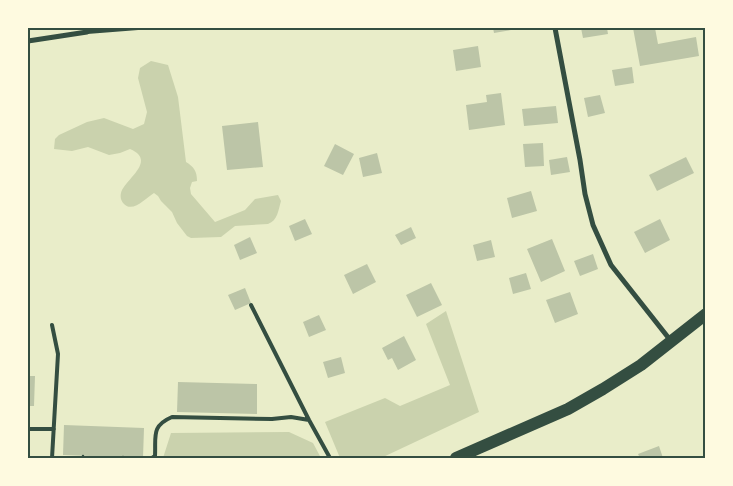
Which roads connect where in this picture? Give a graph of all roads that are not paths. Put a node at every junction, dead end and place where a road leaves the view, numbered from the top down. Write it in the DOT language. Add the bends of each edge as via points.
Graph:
graph roads {
  1 [pos="138,28"];
  2 [pos="555,28"];
  3 [pos="86,30"];
  4 [pos="28,40"];
  5 [pos="252,304"];
  6 [pos="706,314"];
  7 [pos="52,325"];
  8 [pos="671,341"];
  9 [pos="309,420"];
  10 [pos="28,429"];
  11 [pos="54,429"];
  12 [pos="52,458"];
  13 [pos="152,458"];
  14 [pos="330,458"];
  15 [pos="456,458"];
  1 -- 3 [label="lane"];
  2 -- 8 [label="street" via="584,194 593,225 611,265"];
  3 -- 4 [label="street"];
  5 -- 9 [label="lane"];
  6 -- 8 [label="main road"];
  7 -- 11 [label="lane" via="58,354"];
  8 -- 15 [label="main road" via="603,389"];
  9 -- 13 [label="lane" via="172,417 156,428 155,456"];
  9 -- 14 [label="lane"];
  10 -- 11 [label="lane"];
  11 -- 12 [label="lane"];
}
